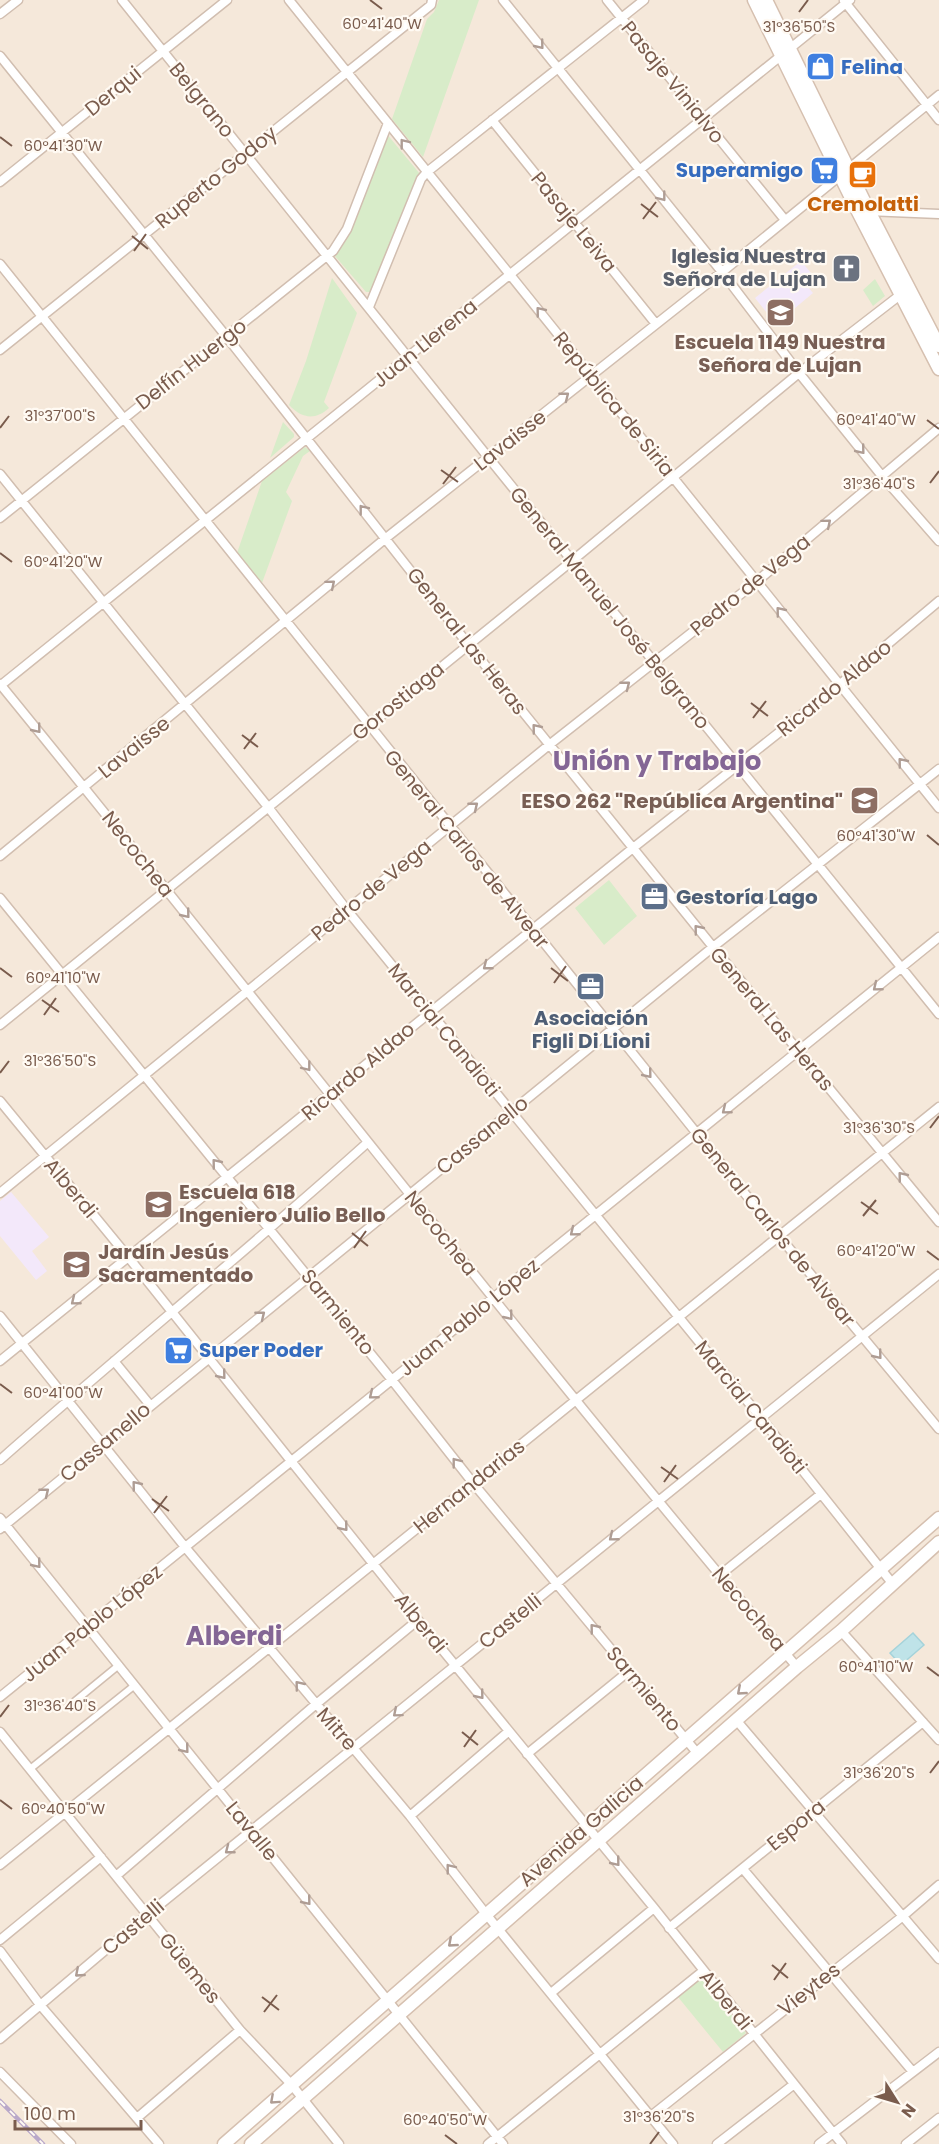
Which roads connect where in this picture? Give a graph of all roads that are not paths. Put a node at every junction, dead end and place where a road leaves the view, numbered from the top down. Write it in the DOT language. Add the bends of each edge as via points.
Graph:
graph roads {
  1 [pos="18,0"];
  2 [pos="122,0"];
  3 [pos="227,0"];
  4 [pos="289,0"];
  5 [pos="432,0"];
  6 [pos="503,0"];
  7 [pos="607,0"];
  8 [pos="644,0"];
  9 [pos="754,0"];
  10 [pos="766,0"];
  11 [pos="846,1"];
  12 [pos="0,14"];
  13 [pos="621,18"];
  14 [pos="163,51"];
  15 [pos="786,52"];
  16 [pos="0,56"];
  17 [pos="559,68"];
  18 [pos="347,72"];
  19 [pos="939,95"];
  20 [pos="927,105"];
  21 [pos="703,119"];
  22 [pos="492,120"];
  23 [pos="939,120"];
  24 [pos="388,123"];
  25 [pos="61,133"];
  26 [pos="245,154"];
  27 [pos="640,169"];
  28 [pos="427,172"];
  29 [pos="844,172"];
  30 [pos="0,182"];
  31 [pos="863,211"];
  32 [pos="939,214"];
  33 [pos="785,220"];
  34 [pos="575,222"];
  35 [pos="143,235"];
  36 [pos="328,256"];
  37 [pos="0,264"];
  38 [pos="722,272"];
  39 [pos="510,275"];
  40 [pos="905,291"];
  41 [pos="369,308"];
  42 [pos="41,316"];
  43 [pos="656,324"];
  44 [pos="226,336"];
  45 [pos="939,346"];
  46 [pos="0,350"];
  47 [pos="407,356"];
  48 [pos="939,369"];
  49 [pos="799,373"];
  50 [pos="592,376"];
  51 [pos="124,417"];
  52 [pos="939,428"];
  53 [pos="307,439"];
  54 [pos="488,457"];
  55 [pos="0,474"];
  56 [pos="882,476"];
  57 [pos="673,477"];
  58 [pos="22,500"];
  59 [pos="0,518"];
  60 [pos="204,521"];
  61 [pos="386,538"];
  62 [pos="939,541"];
  63 [pos="572,561"];
  64 [pos="756,582"];
  65 [pos="939,601"];
  66 [pos="103,603"];
  67 [pos="286,621"];
  68 [pos="468,644"];
  69 [pos="654,663"];
  70 [pos="0,685"];
  71 [pos="839,685"];
  72 [pos="186,705"];
  73 [pos="369,726"];
  74 [pos="549,745"];
  75 [pos="738,766"];
  76 [pos="939,769"];
  77 [pos="920,784"];
  78 [pos="85,788"];
  79 [pos="268,807"];
  80 [pos="939,808"];
  81 [pos="449,826"];
  82 [pos="633,848"];
  83 [pos="0,856"];
  84 [pos="818,865"];
  85 [pos="166,890"];
  86 [pos="0,898"];
  87 [pos="347,910"];
  88 [pos="533,930"];
  89 [pos="939,937"];
  90 [pos="712,947"];
  91 [pos="901,968"];
  92 [pos="62,975"];
  93 [pos="247,991"];
  94 [pos="430,1012"];
  95 [pos="939,1014"];
  96 [pos="0,1025"];
  97 [pos="612,1029"];
  98 [pos="799,1051"];
  99 [pos="144,1074"];
  100 [pos="330,1095"];
  101 [pos="0,1101"];
  102 [pos="939,1107"];
  103 [pos="510,1113"];
  104 [pos="696,1133"];
  105 [pos="367,1143"];
  106 [pos="882,1153"];
  107 [pos="45,1157"];
  108 [pos="228,1178"];
  109 [pos="0,1193"];
  110 [pos="410,1194"];
  111 [pos="595,1215"];
  112 [pos="939,1222"];
  113 [pos="271,1229"];
  114 [pos="779,1236"];
  115 [pos="129,1258"];
  116 [pos="939,1274"];
  117 [pos="309,1276"];
  118 [pos="493,1297"];
  119 [pos="171,1312"];
  120 [pos="0,1316"];
  121 [pos="678,1318"];
  122 [pos="862,1336"];
  123 [pos="21,1344"];
  124 [pos="208,1358"];
  125 [pos="0,1361"];
  126 [pos="114,1361"];
  127 [pos="392,1380"];
  128 [pos="577,1399"];
  129 [pos="68,1400"];
  130 [pos="150,1405"];
  131 [pos="761,1418"];
  132 [pos="939,1429"];
  133 [pos="104,1445"];
  134 [pos="0,1460"];
  135 [pos="291,1461"];
  136 [pos="473,1483"];
  137 [pos="821,1494"];
  138 [pos="658,1500"];
  139 [pos="939,1518"];
  140 [pos="2,1524"];
  141 [pos="939,1542"];
  142 [pos="185,1547"];
  143 [pos="374,1564"];
  144 [pos="880,1569"];
  145 [pos="720,1575"];
  146 [pos="557,1583"];
  147 [pos="892,1583"];
  148 [pos="418,1620"];
  149 [pos="88,1627"];
  150 [pos="841,1631"];
  151 [pos="269,1649"];
  152 [pos="785,1652"];
  153 [pos="119,1665"];
  154 [pos="455,1665"];
  155 [pos="797,1666"];
  156 [pos="629,1671"];
  157 [pos="135,1685"];
  158 [pos="0,1697"];
  159 [pos="315,1705"];
  160 [pos="69,1706"];
  161 [pos="737,1721"];
  162 [pos="923,1722"];
  163 [pos="169,1728"];
  164 [pos="509,1731"];
  165 [pos="0,1732"];
  166 [pos="686,1740"];
  167 [pos="939,1740"];
  168 [pos="353,1749"];
  169 [pos="527,1754"];
  170 [pos="698,1754"];
  171 [pos="30,1769"];
  172 [pos="217,1788"];
  173 [pos="65,1812"];
  174 [pos="814,1812"];
  175 [pos="410,1816"];
  176 [pos="588,1827"];
  177 [pos="252,1832"];
  178 [pos="599,1840"];
  179 [pos="101,1857"];
  180 [pos="0,1865"];
  181 [pos="742,1869"];
  182 [pos="116,1876"];
  183 [pos="939,1885"];
  184 [pos="654,1908"];
  185 [pos="486,1914"];
  186 [pos="147,1915"];
  187 [pos="903,1916"];
  188 [pos="669,1928"];
  189 [pos="498,1929"];
  190 [pos="0,1940"];
  191 [pos="0,1951"];
  192 [pos="939,1959"];
  193 [pos="703,1971"];
  194 [pos="830,1972"];
  195 [pos="551,1993"];
  196 [pos="387,2000"];
  197 [pos="41,2006"];
  198 [pos="399,2015"];
  199 [pos="240,2030"];
  200 [pos="753,2034"];
  201 [pos="0,2039"];
  202 [pos="598,2054"];
  203 [pos="938,2054"];
  204 [pos="0,2072"];
  205 [pos="913,2072"];
  206 [pos="291,2084"];
  207 [pos="793,2085"];
  208 [pos="303,2099"];
  209 [pos="651,2116"];
  210 [pos="136,2118"];
  211 [pos="939,2118"];
  212 [pos="833,2133"];
  213 [pos="500,2140"];
  214 [pos="71,2144"];
  215 [pos="159,2144"];
  216 [pos="224,2144"];
  217 [pos="251,2144"];
  218 [pos="339,2144"];
  219 [pos="488,2144"];
  220 [pos="673,2144"];
  221 [pos="717,2144"];
  222 [pos="819,2144"];
  223 [pos="842,2144"];
  224 [pos="906,2144"];
  1 -- 12 [label="street"];
  2 -- 14 [label="street, Belgrano"];
  3 -- 14 [label="street, Derqui"];
  4 -- 18 [label="street, República de Siria"];
  5 -- 18 [label="street, Ruperto Godoy" via="431,5"];
  6 -- 17 [label="street, one-way"];
  7 -- 13 [label="street, Pasaje Vinialvo"];
  8 -- 13 [label="street"];
  9 -- 15 [label="main road"];
  10 -- 15 [label="main road"];
  11 -- 15 [label="street, Juan Llerena"];
  11 -- 20 [label="street"];
  13 -- 17 [label="street"];
  13 -- 21 [label="street, Pasaje Vinialvo"];
  14 -- 25 [label="street, Derqui"];
  14 -- 26 [label="street, Belgrano"];
  15 -- 21 [label="street, Juan Llerena"];
  15 -- 29 [label="main road"];
  16 -- 25 [label="street, General Las Heras"];
  17 -- 22 [label="street"];
  17 -- 27 [label="street"];
  18 -- 24 [label="street, República de Siria"];
  18 -- 26 [label="street, Ruperto Godoy"];
  19 -- 20 [label="street, Lavaisse"];
  20 -- 23 [label="street"];
  20 -- 29 [label="street, Lavaisse"];
  21 -- 27 [label="street, Juan Llerena"];
  21 -- 33 [label="street, Pasaje Vinialvo"];
  22 -- 28 [label="street"];
  22 -- 34 [label="street, Pasaje Leiva"];
  28 -- 24 [label="street, República de Siria, one-way"];
  24 -- 36 [label="street, Delfín Huergo" via="346,230"];
  25 -- 30 [label="street, Derqui"];
  25 -- 35 [label="street, General Las Heras"];
  26 -- 35 [label="street, Ruperto Godoy"];
  26 -- 36 [label="street, Belgrano"];
  27 -- 34 [label="street, Juan Llerena"];
  27 -- 38 [label="street, one-way"];
  28 -- 39 [label="street, República de Siria"];
  28 -- 41 [label="street" via="421,178"];
  29 -- 31 [label="main road"];
  29 -- 33 [label="street, Lavaisse"];
  31 -- 32 [label="street"];
  31 -- 40 [label="main road"];
  33 -- 38 [label="street, Lavaisse"];
  34 -- 39 [label="street, Juan Llerena"];
  34 -- 43 [label="street, Pasaje Leiva"];
  35 -- 42 [label="street, Ruperto Godoy"];
  35 -- 44 [label="street, General Las Heras"];
  36 -- 41 [label="street, General Manuel José Belgrano"];
  36 -- 44 [label="street, Delfín Huergo"];
  37 -- 42 [label="street, General Carlos de Alvear"];
  38 -- 43 [label="street, Lavaisse"];
  38 -- 49 [label="street"];
  39 -- 47 [label="street, Juan Llerena"];
  50 -- 39 [label="street, República de Siria, one-way"];
  40 -- 45 [label="main road"];
  40 -- 48 [label="main road"];
  40 -- 49 [label="street, Gorostiaga"];
  41 -- 47 [label="street, General Manuel José Belgrano"];
  42 -- 46 [label="street, Ruperto Godoy"];
  42 -- 51 [label="street, General Carlos de Alvear"];
  43 -- 50 [label="street, Lavaisse"];
  44 -- 51 [label="street, Delfín Huergo"];
  44 -- 53 [label="street, General Las Heras"];
  47 -- 53 [label="street, Juan Llerena"];
  47 -- 54 [label="street, General Manuel José Belgrano"];
  49 -- 56 [label="street, one-way"];
  49 -- 57 [label="street, Gorostiaga"];
  54 -- 50 [label="street, Lavaisse, one-way"];
  50 -- 57 [label="street, República de Siria"];
  51 -- 58 [label="street, Delfín Huergo"];
  51 -- 60 [label="street, General Carlos de Alvear"];
  52 -- 56 [label="street, Pedro de Vega"];
  53 -- 60 [label="street, Juan Llerena"];
  61 -- 53 [label="street, General Las Heras, one-way"];
  54 -- 61 [label="street, Lavaisse"];
  54 -- 63 [label="street, General Manuel José Belgrano"];
  55 -- 58 [label="street, Marcial Candioti"];
  56 -- 62 [label="street"];
  64 -- 56 [label="street, Pedro de Vega, one-way"];
  57 -- 63 [label="street, Gorostiaga"];
  57 -- 64 [label="street, República de Siria"];
  58 -- 59 [label="street, Delfín Huergo"];
  58 -- 66 [label="street, Marcial Candioti"];
  60 -- 66 [label="street, Juan Llerena"];
  60 -- 67 [label="street, General Carlos de Alvear"];
  67 -- 61 [label="street, Lavaisse, one-way"];
  61 -- 68 [label="street, General Las Heras"];
  63 -- 68 [label="street, Gorostiaga"];
  63 -- 69 [label="street, General Manuel José Belgrano"];
  64 -- 69 [label="street, Pedro de Vega"];
  71 -- 64 [label="street, República de Siria, one-way"];
  65 -- 71 [label="street, Ricardo Aldao"];
  66 -- 70 [label="street, Juan Llerena"];
  66 -- 72 [label="street, Marcial Candioti"];
  67 -- 72 [label="street, Lavaisse"];
  67 -- 73 [label="street, General Carlos de Alvear"];
  68 -- 73 [label="street, Gorostiaga"];
  74 -- 68 [label="street, General Las Heras, one-way"];
  74 -- 69 [label="street, Pedro de Vega, one-way"];
  69 -- 75 [label="street, General Manuel José Belgrano"];
  70 -- 78 [label="street, Necochea, one-way"];
  71 -- 75 [label="street, Ricardo Aldao"];
  77 -- 71 [label="street, República de Siria, one-way"];
  72 -- 78 [label="street, Lavaisse"];
  72 -- 79 [label="street, Marcial Candioti"];
  73 -- 79 [label="street, Gorostiaga"];
  73 -- 81 [label="street, General Carlos de Alvear"];
  81 -- 74 [label="street, Pedro de Vega, one-way"];
  74 -- 82 [label="street, General Las Heras"];
  75 -- 82 [label="street, Ricardo Aldao"];
  75 -- 84 [label="street, General Manuel José Belgrano"];
  76 -- 77 [label="street, Cassanello"];
  77 -- 80 [label="street, República de Siria"];
  77 -- 84 [label="street, Cassanello"];
  78 -- 83 [label="street, Lavaisse"];
  78 -- 85 [label="street, Necochea"];
  79 -- 85 [label="street, Gorostiaga"];
  79 -- 87 [label="street, Marcial Candioti"];
  81 -- 87 [label="street, Pedro de Vega"];
  81 -- 88 [label="street, General Carlos de Alvear"];
  82 -- 88 [label="street, Ricardo Aldao"];
  90 -- 82 [label="street, General Las Heras, one-way"];
  84 -- 90 [label="street, Cassanello"];
  84 -- 91 [label="street, General Manuel José Belgrano"];
  85 -- 92 [label="street, Gorostiaga"];
  85 -- 93 [label="street, Necochea, one-way"];
  86 -- 92 [label="street, Sarmiento"];
  87 -- 93 [label="street, Pedro de Vega"];
  87 -- 94 [label="street, Marcial Candioti"];
  88 -- 94 [label="street, Ricardo Aldao, one-way"];
  88 -- 97 [label="street, General Carlos de Alvear"];
  89 -- 91 [label="street, Juan Pablo López"];
  90 -- 97 [label="street, Cassanello"];
  90 -- 98 [label="street, General Las Heras"];
  91 -- 95 [label="street, General Manuel José Belgrano"];
  91 -- 98 [label="street, Juan Pablo López, one-way"];
  92 -- 96 [label="street, Gorostiaga"];
  92 -- 99 [label="street, Sarmiento"];
  93 -- 99 [label="street, Pedro de Vega"];
  93 -- 100 [label="street, Necochea, one-way"];
  94 -- 100 [label="street, Ricardo Aldao"];
  94 -- 103 [label="street, Marcial Candioti"];
  97 -- 103 [label="street, Cassanello"];
  97 -- 104 [label="street, General Carlos de Alvear, one-way"];
  98 -- 104 [label="street, Juan Pablo López, one-way"];
  98 -- 106 [label="street, General Las Heras"];
  99 -- 107 [label="street, Pedro de Vega"];
  108 -- 99 [label="street, Sarmiento, one-way"];
  100 -- 105 [label="street, Necochea"];
  100 -- 108 [label="street, Ricardo Aldao"];
  101 -- 107 [label="street, Alberdi"];
  102 -- 106 [label="street, Hernandarias"];
  103 -- 110 [label="street, Cassanello"];
  103 -- 111 [label="street, Marcial Candioti"];
  104 -- 111 [label="street, Juan Pablo López"];
  104 -- 114 [label="street, General Carlos de Alvear"];
  105 -- 110 [label="street, Necochea"];
  105 -- 113 [label="street"];
  112 -- 106 [label="street, General Las Heras, one-way"];
  106 -- 114 [label="street, Hernandarias"];
  107 -- 109 [label="street, Pedro de Vega"];
  107 -- 115 [label="street, Alberdi"];
  108 -- 113 [label="street, Sarmiento"];
  108 -- 115 [label="street, Ricardo Aldao"];
  110 -- 117 [label="street, Cassanello"];
  110 -- 118 [label="street, Necochea"];
  111 -- 118 [label="street, Juan Pablo López, one-way"];
  111 -- 121 [label="street, Marcial Candioti"];
  113 -- 117 [label="street, Sarmiento"];
  113 -- 119 [label="street"];
  114 -- 121 [label="street, Hernandarias"];
  114 -- 122 [label="street, General Carlos de Alvear"];
  115 -- 119 [label="street, Alberdi"];
  115 -- 123 [label="street, Ricardo Aldao, one-way"];
  116 -- 122 [label="street, Castelli"];
  124 -- 117 [label="street, Cassanello, one-way"];
  117 -- 127 [label="street, Sarmiento"];
  118 -- 127 [label="street, Juan Pablo López"];
  118 -- 128 [label="street, Necochea, one-way"];
  119 -- 124 [label="street, Alberdi"];
  119 -- 126 [label="street"];
  120 -- 123 [label="street, Mitre"];
  121 -- 128 [label="street, Hernandarias"];
  121 -- 131 [label="street, Marcial Candioti"];
  122 -- 131 [label="street, Castelli"];
  122 -- 132 [label="street, General Carlos de Alvear, one-way"];
  123 -- 125 [label="street, Ricardo Aldao"];
  123 -- 129 [label="street, Mitre"];
  124 -- 130 [label="street, Cassanello"];
  124 -- 135 [label="street, Alberdi, one-way"];
  126 -- 129 [label="street"];
  126 -- 130 [label="street"];
  127 -- 135 [label="street, Juan Pablo López, one-way"];
  136 -- 127 [label="street, Sarmiento, one-way"];
  128 -- 136 [label="street, Hernandarias"];
  128 -- 138 [label="street, Necochea"];
  129 -- 133 [label="street, Mitre"];
  129 -- 134 [label="street"];
  130 -- 133 [label="street, Cassanello"];
  131 -- 137 [label="street, Marcial Candioti"];
  131 -- 138 [label="street, Castelli"];
  140 -- 133 [label="street, Cassanello, one-way"];
  142 -- 133 [label="street, Mitre, one-way"];
  135 -- 142 [label="street, Juan Pablo López"];
  135 -- 143 [label="street, Alberdi, one-way"];
  136 -- 143 [label="street, Hernandarias"];
  136 -- 146 [label="street, Sarmiento"];
  137 -- 144 [label="street, Marcial Candioti"];
  137 -- 145 [label="street"];
  138 -- 145 [label="street, Necochea"];
  138 -- 146 [label="street, Castelli, one-way"];
  139 -- 144 [label="main road, Avenida Galicia"];
  140 -- 149 [label="street, Lavalle, one-way"];
  141 -- 147 [label="main road, Avenida Galicia"];
  142 -- 149 [label="street, Juan Pablo López"];
  142 -- 151 [label="street, Mitre"];
  143 -- 148 [label="street, Alberdi"];
  143 -- 151 [label="street, Hernandarias"];
  144 -- 147 [label="street, Marcial Candioti"];
  144 -- 152 [label="main road, Avenida Galicia"];
  145 -- 152 [label="street, Necochea"];
  146 -- 154 [label="street, Castelli"];
  156 -- 146 [label="street, Sarmiento, one-way"];
  147 -- 150 [label="main road, Avenida Galicia"];
  148 -- 154 [label="street, Alberdi"];
  148 -- 159 [label="street"];
  149 -- 153 [label="street, Lavalle"];
  149 -- 158 [label="street, Juan Pablo López"];
  150 -- 155 [label="main road, Avenida Galicia"];
  150 -- 162 [label="street"];
  159 -- 151 [label="street, Mitre, one-way"];
  151 -- 163 [label="street, Hernandarias"];
  152 -- 155 [label="street, Necochea"];
  152 -- 166 [label="main road, Avenida Galicia, one-way"];
  153 -- 157 [label="street, Lavalle"];
  153 -- 160 [label="street"];
  154 -- 164 [label="street, Alberdi, one-way"];
  154 -- 168 [label="street, Castelli, one-way"];
  155 -- 161 [label="main road, Avenida Galicia"];
  156 -- 166 [label="street, Sarmiento"];
  156 -- 169 [label="street"];
  157 -- 163 [label="street, Lavalle"];
  157 -- 171 [label="street"];
  159 -- 168 [label="street, Mitre"];
  159 -- 172 [label="street"];
  161 -- 170 [label="main road, Avenida Galicia"];
  161 -- 174 [label="street"];
  162 -- 167 [label="street"];
  162 -- 174 [label="street, Espora"];
  163 -- 172 [label="street, Lavalle, one-way"];
  163 -- 173 [label="street, Hernandarias"];
  164 -- 169 [label="street, Alberdi"];
  164 -- 175 [label="street"];
  165 -- 171 [label="street, Güemes"];
  166 -- 170 [label="street, Sarmiento"];
  166 -- 176 [label="main road, Avenida Galicia"];
  168 -- 175 [label="street, Mitre"];
  168 -- 177 [label="street, Castelli"];
  169 -- 176 [label="street, Alberdi"];
  170 -- 178 [label="main road, Avenida Galicia"];
  171 -- 173 [label="street, Güemes"];
  172 -- 177 [label="street, Lavalle"];
  172 -- 182 [label="street"];
  173 -- 179 [label="street, Güemes"];
  173 -- 180 [label="street, Hernandarias"];
  174 -- 181 [label="street, Espora"];
  174 -- 187 [label="street"];
  185 -- 175 [label="street, Mitre, one-way"];
  176 -- 178 [label="street, Alberdi"];
  176 -- 185 [label="main road, Avenida Galicia"];
  177 -- 186 [label="street, Castelli, one-way"];
  177 -- 196 [label="street, Lavalle, one-way"];
  178 -- 184 [label="street, Alberdi, one-way"];
  178 -- 189 [label="main road, Avenida Galicia"];
  179 -- 182 [label="street, Güemes"];
  179 -- 190 [label="street"];
  181 -- 188 [label="street, Espora"];
  181 -- 194 [label="street"];
  182 -- 186 [label="street, Güemes"];
  183 -- 187 [label="street, Vieytes"];
  184 -- 188 [label="street, Alberdi"];
  184 -- 195 [label="street"];
  185 -- 189 [label="street, Mitre"];
  185 -- 196 [label="main road, Avenida Galicia, one-way"];
  186 -- 197 [label="street, Castelli, one-way"];
  186 -- 199 [label="street, Güemes"];
  187 -- 192 [label="street"];
  187 -- 194 [label="street, Vieytes"];
  188 -- 193 [label="street, Alberdi"];
  189 -- 195 [label="street, Mitre"];
  189 -- 198 [label="main road, Avenida Galicia"];
  191 -- 197 [label="street"];
  193 -- 200 [label="street, Alberdi"];
  193 -- 202 [label="street"];
  194 -- 200 [label="street, Vieytes"];
  194 -- 205 [label="street"];
  195 -- 202 [label="street, Mitre"];
  196 -- 198 [label="street, Lavalle"];
  196 -- 206 [label="main road, Avenida Galicia"];
  197 -- 201 [label="street, Castelli"];
  197 -- 210 [label="street"];
  198 -- 208 [label="main road, Avenida Galicia"];
  198 -- 213 [label="street, Lavalle"];
  199 -- 206 [label="street, Güemes"];
  199 -- 210 [label="street"];
  200 -- 207 [label="street, Alberdi"];
  200 -- 209 [label="street, Vieytes"];
  202 -- 209 [label="street, Mitre"];
  202 -- 213 [label="street"];
  203 -- 205 [label="street"];
  204 -- 214 [label="street"];
  205 -- 212 [label="street"];
  206 -- 208 [label="street, Güemes"];
  206 -- 216 [label="main road, Avenida Galicia, one-way"];
  207 -- 212 [label="street, Alberdi"];
  207 -- 221 [label="street"];
  208 -- 217 [label="main road, Avenida Galicia"];
  208 -- 218 [label="street, Güemes"];
  209 -- 220 [label="street, Mitre"];
  210 -- 215 [label="street"];
  211 -- 224 [label="street"];
  212 -- 222 [label="street"];
  212 -- 223 [label="street, Alberdi"];
  213 -- 219 [label="street"];
}
